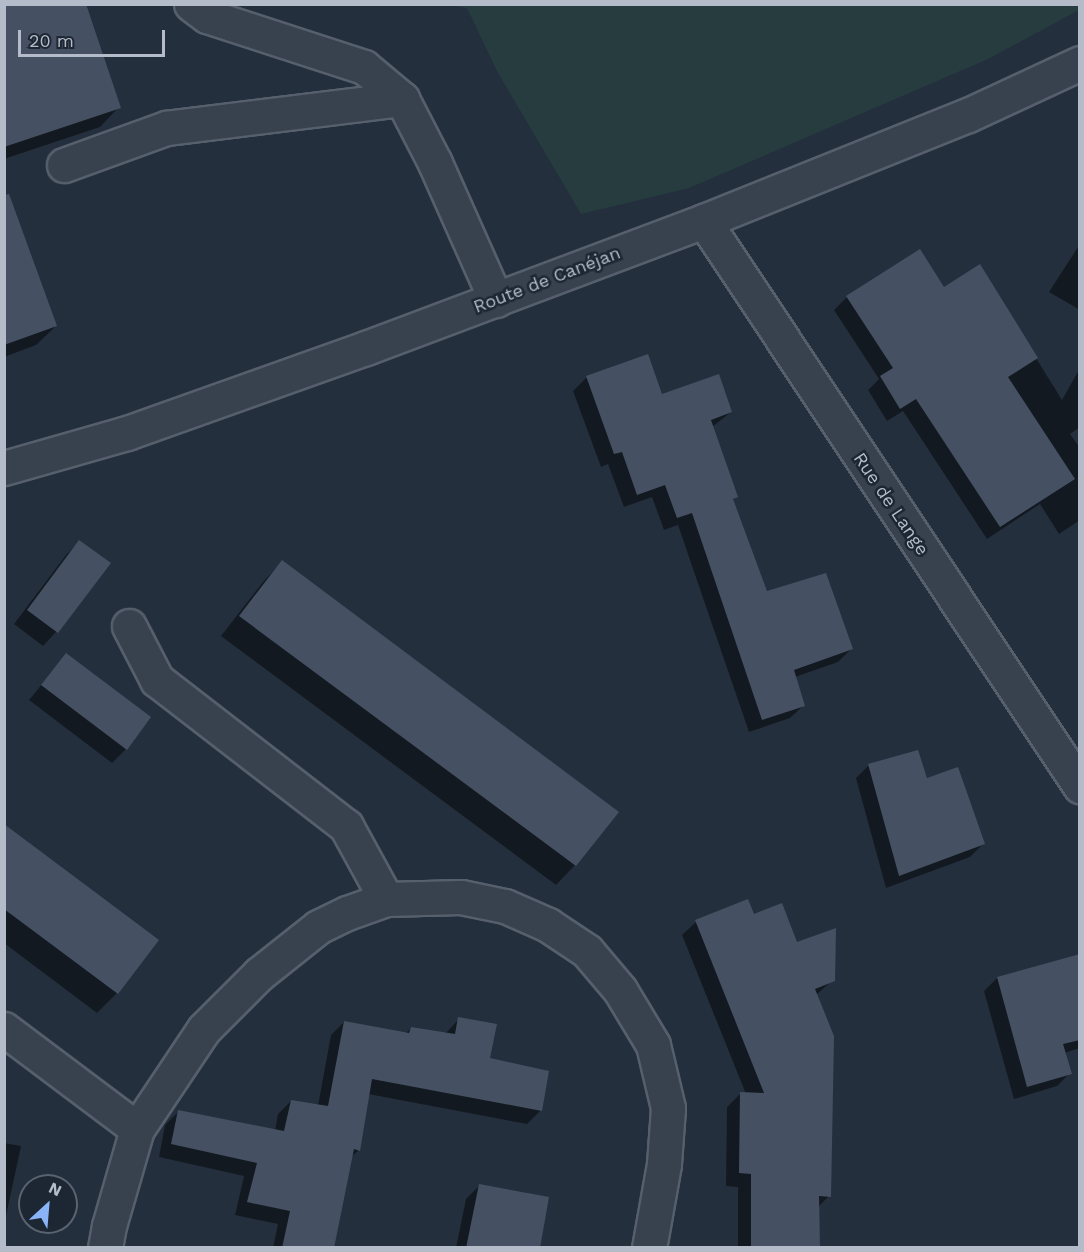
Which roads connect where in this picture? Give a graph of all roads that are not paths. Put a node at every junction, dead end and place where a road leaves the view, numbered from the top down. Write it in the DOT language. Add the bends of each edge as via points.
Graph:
graph roads {
  1 [pos="191,4"];
  2 [pos="1080,63"];
  3 [pos="402,99"];
  4 [pos="64,165"];
  5 [pos="704,220"];
  6 [pos="496,300"];
  7 [pos="4,468"];
  8 [pos="129,626"];
  9 [pos="1080,786"];
  10 [pos="386,899"];
  11 [pos="4,1029"];
  12 [pos="137,1130"];
  13 [pos="105,1248"];
  14 [pos="649,1248"];
  1 -- 3 [label="street" via="207,16 364,67"];
  2 -- 5 [label="street, Route de Canéjan" via="968,115"];
  3 -- 4 [label="street" via="166,128"];
  3 -- 6 [label="street"];
  5 -- 6 [label="street, Route de Canéjan"];
  5 -- 9 [label="street, Rue de Lange"];
  6 -- 7 [label="street, Route de Canéjan" via="127,433"];
  8 -- 10 [label="street" via="157,680 346,826"];
  10 -- 12 [label="street" via="318,927 259,974 204,1029"];
  10 -- 14 [label="street" via="461,897 505,906 548,925 587,951 620,990 653,1045 668,1108 664,1164"];
  11 -- 12 [label="street"];
  12 -- 13 [label="street"];
}
